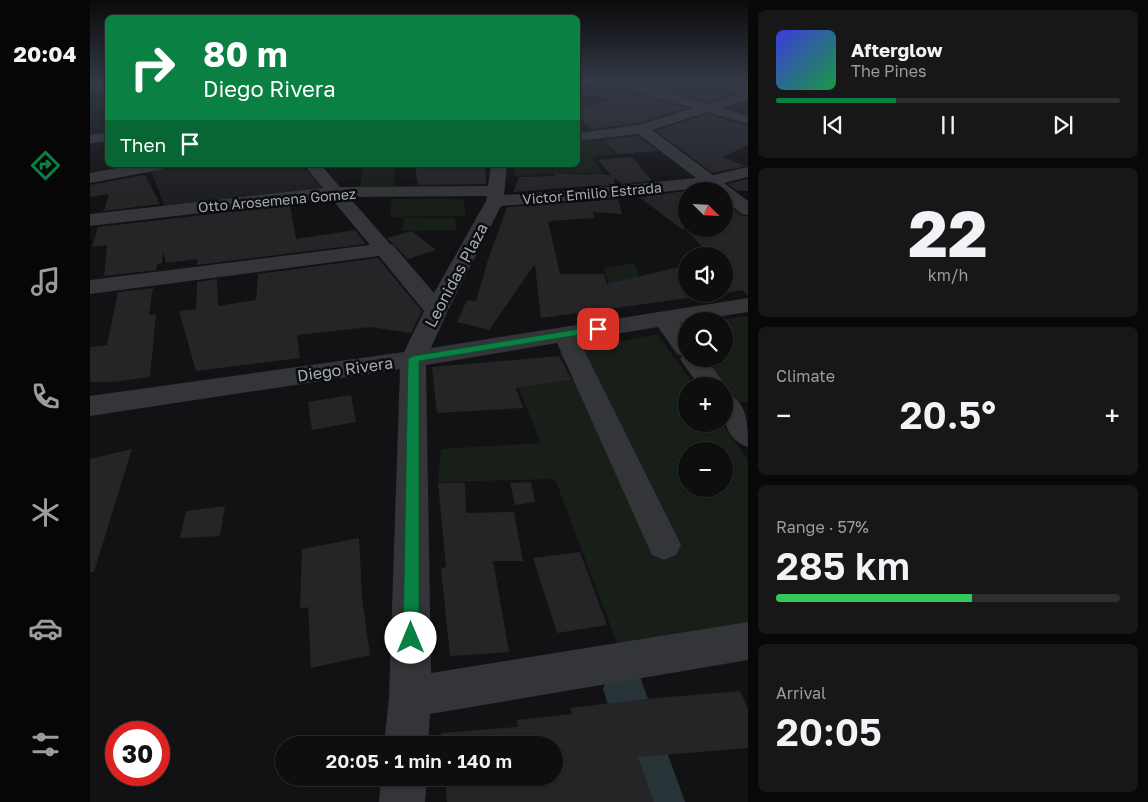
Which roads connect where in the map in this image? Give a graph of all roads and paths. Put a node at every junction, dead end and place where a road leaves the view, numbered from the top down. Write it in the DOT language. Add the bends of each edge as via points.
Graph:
graph roads {
  1 [pos="674,118"];
  2 [pos="641,129"];
  3 [pos="105,136"];
  4 [pos="580,137"];
  5 [pos="90,139"];
  6 [pos="148,167"];
  7 [pos="314,167"];
  8 [pos="499,167"];
  9 [pos="748,172"];
  10 [pos="90,178"];
  11 [pos="710,181"];
  12 [pos="336,192"];
  13 [pos="495,196"];
  14 [pos="748,210"];
  15 [pos="90,220"];
  16 [pos="386,249"];
  17 [pos="90,287"];
  18 [pos="748,305"];
  19 [pos="436,310"];
  20 [pos="665,318"];
  21 [pos="565,335"];
  22 [pos="678,337"];
  23 [pos="413,359"];
  24 [pos="90,406"];
  25 [pos="664,545"];
  26 [pos="748,641"];
  27 [pos="410,697"];
  28 [pos="407,736"];
  29 [pos="403,786"];
  30 [pos="402,802"];
  1 -- 2 [label="street"];
  2 -- 4 [label="street"];
  2 -- 11 [label="street"];
  3 -- 5 [label="street"];
  6 -- 10 [label="street"];
  7 -- 12 [label="street"];
  8 -- 13 [label="street, Leonidas Plaza"];
  9 -- 11 [label="street, Victor Emilio Estrada"];
  11 -- 13 [label="street, Victor Emilio Estrada" via="540,199"];
  11 -- 14 [label="street"];
  12 -- 13 [label="street, Otto Arosemena Gomez"];
  12 -- 15 [label="street, Otto Arosemena Gomez"];
  12 -- 16 [label="street"];
  13 -- 19 [label="street, Leonidas Plaza"];
  16 -- 17 [label="street"];
  16 -- 19 [label="street"];
  18 -- 20 [label="street, Diego Rivera"];
  19 -- 23 [label="street, Leonidas Plaza"];
  20 -- 21 [label="street, Diego Rivera"];
  20 -- 22 [label="street"];
  21 -- 23 [label="street, Diego Rivera"];
  21 -- 25 [label="street"];
  23 -- 24 [label="street, Diego Rivera"];
  23 -- 27 [label="street, Leonidas Plaza"];
  26 -- 27 [label="street"];
  27 -- 28 [label="street, Leonidas Plaza"];
  29 -- 30 [label="street"];
}
